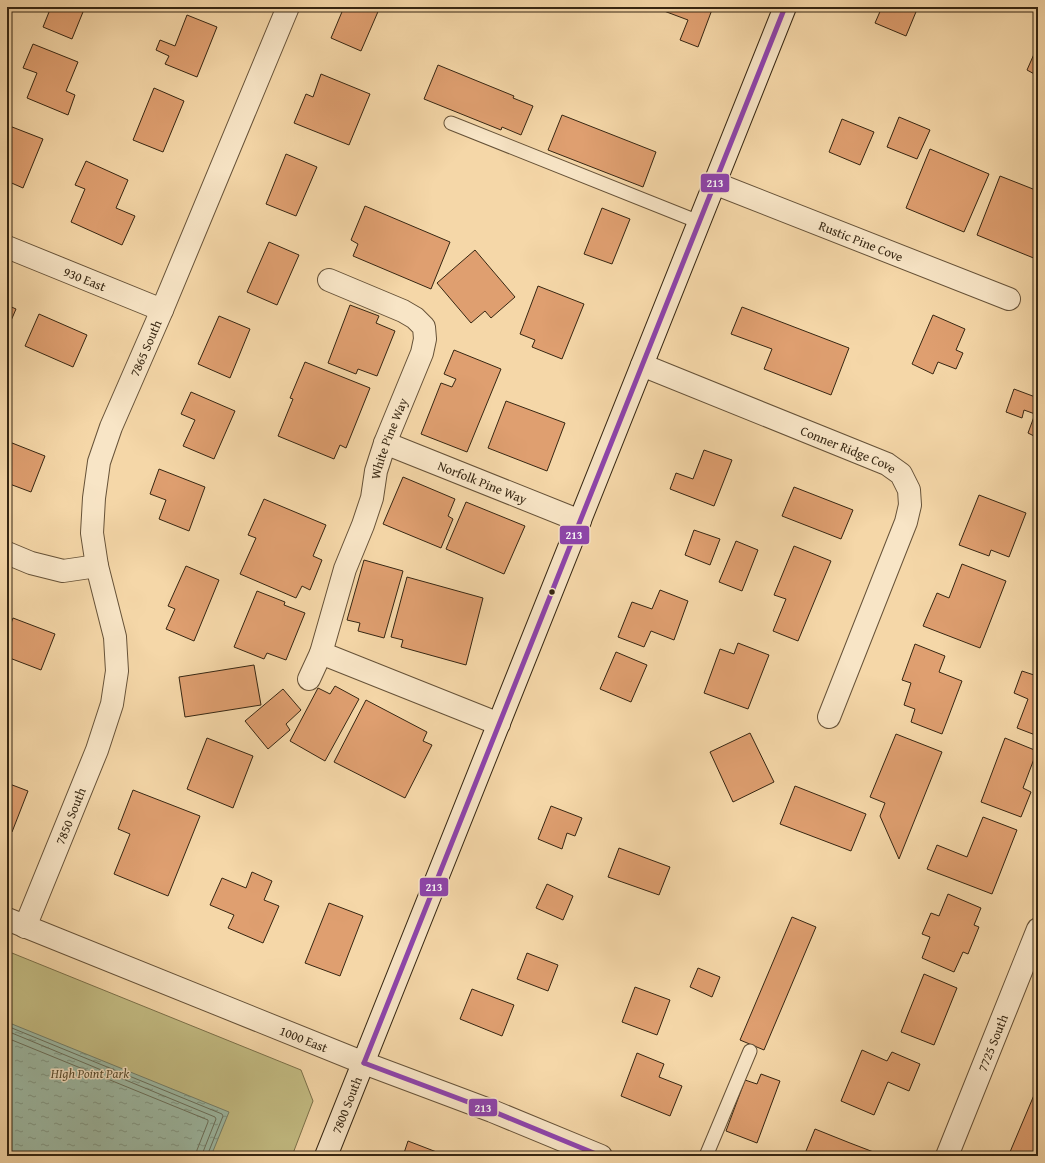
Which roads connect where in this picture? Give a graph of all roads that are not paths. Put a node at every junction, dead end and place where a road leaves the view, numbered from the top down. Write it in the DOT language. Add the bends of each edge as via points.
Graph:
graph roads {
  1 [pos="288,7"];
  2 [pos="785,7"];
  3 [pos="451,123"];
  4 [pos="714,183"];
  5 [pos="699,222"];
  6 [pos="7,247"];
  7 [pos="329,280"];
  8 [pos="1009,299"];
  9 [pos="162,310"];
  10 [pos="642,365"];
  11 [pos="386,443"];
  12 [pos="580,521"];
  13 [pos="7,553"];
  14 [pos="97,566"];
  15 [pos="321,652"];
  16 [pos="309,679"];
  17 [pos="112,704"];
  18 [pos="829,717"];
  19 [pos="499,724"];
  20 [pos="16,923"];
  21 [pos="1038,929"];
  22 [pos="750,1050"];
  23 [pos="364,1063"];
  24 [pos="326,1156"];
  25 [pos="601,1156"];
  26 [pos="706,1156"];
  27 [pos="947,1156"];
  1 -- 9 [label="street, 7865 South"];
  2 -- 4 [label="street, 7800 South"];
  3 -- 5 [label="lane"];
  4 -- 5 [label="street, 7800 South"];
  4 -- 8 [label="street, Rustic Pine Cove"];
  5 -- 10 [label="street, 7800 South"];
  6 -- 9 [label="street, 930 East"];
  7 -- 11 [label="street, White Pine Way" via="404,311 424,327 422,353"];
  9 -- 14 [label="street, 7865 South" via="111,427 99,462 92,533"];
  10 -- 12 [label="street, 7800 South"];
  10 -- 18 [label="street, Conner Ridge Cove" via="887,464 901,474 909,490 910,505 906,522"];
  11 -- 12 [label="street, Norfolk Pine Way"];
  11 -- 15 [label="street, White Pine Way" via="376,471 372,498 345,569"];
  12 -- 19 [label="street, 7800 South"];
  13 -- 14 [label="street" via="31,563 63,571"];
  14 -- 17 [label="street, 7865 South" via="115,637 117,671"];
  15 -- 16 [label="street, White Pine Way"];
  15 -- 19 [label="street"];
  17 -- 20 [label="street, 7850 South" via="97,750"];
  19 -- 23 [label="street, 7800 South"];
  20 -- 23 [label="street, 1000 East"];
  21 -- 27 [label="street, 7725 South"];
  22 -- 26 [label="lane"];
  23 -- 24 [label="street, 7800 South"];
  23 -- 25 [label="street, 1000 East" via="492,1111"];
}
